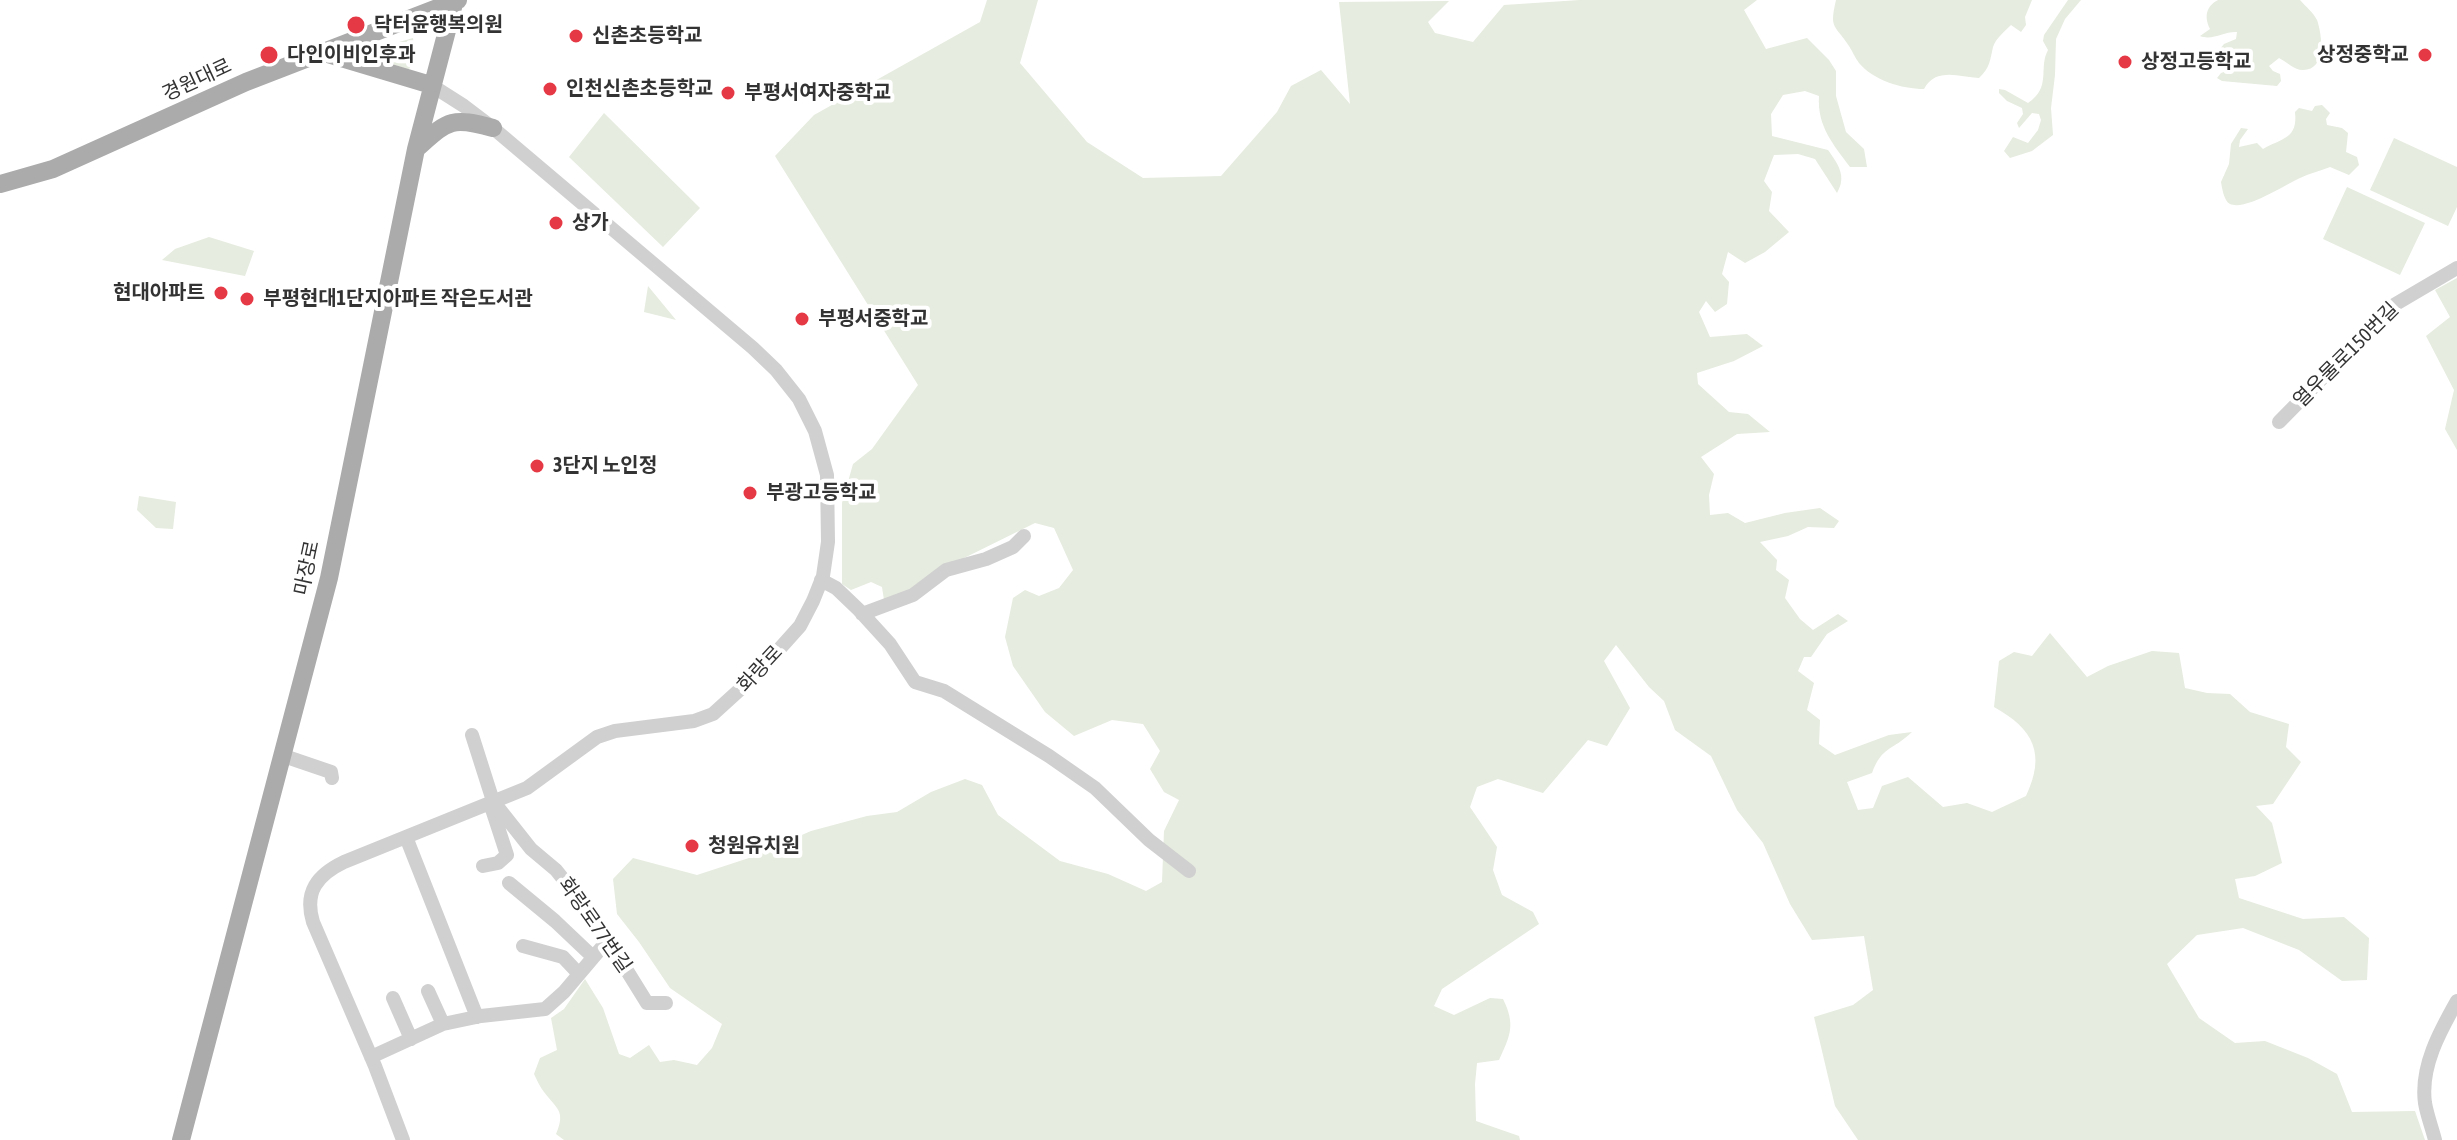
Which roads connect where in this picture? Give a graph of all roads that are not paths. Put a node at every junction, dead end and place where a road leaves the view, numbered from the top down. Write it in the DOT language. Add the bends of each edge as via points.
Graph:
graph roads {
  1 [pos="419,0"];
  2 [pos="456,1"];
  3 [pos="400,23"];
  4 [pos="324,53"];
  5 [pos="431,85"];
  6 [pos="493,128"];
  7 [pos="416,149"];
  8 [pos="0,184"];
  9 [pos="2457,268"];
  10 [pos="2279,422"];
  11 [pos="1024,536"];
  12 [pos="821,580"];
  13 [pos="862,614"];
  14 [pos="472,735"];
  15 [pos="284,756"];
  16 [pos="332,778"];
  17 [pos="493,801"];
  18 [pos="406,837"];
  19 [pos="483,866"];
  20 [pos="1189,871"];
  21 [pos="509,883"];
  22 [pos="608,940"];
  23 [pos="523,946"];
  24 [pos="593,957"];
  25 [pos="579,974"];
  26 [pos="428,991"];
  27 [pos="393,998"];
  28 [pos="2457,1001"];
  29 [pos="666,1003"];
  30 [pos="477,1017"];
  31 [pos="443,1024"];
  32 [pos="411,1039"];
  33 [pos="371,1057"];
  34 [pos="181,1140"];
  35 [pos="403,1140"];
  36 [pos="2435,1140"];
  1 -- 3 [label="main road"];
  2 -- 3 [label="main road, 경원대로"];
  2 -- 5 [label="main road, 마장로"];
  3 -- 4 [label="main road, 경원대로"];
  4 -- 5 [label="main road"];
  4 -- 8 [label="main road, 경원대로" via="246,82 53,169"];
  5 -- 6 [label="street, 화랑로"];
  5 -- 7 [label="main road, 마장로"];
  6 -- 7 [label="main road" via="452,122"];
  6 -- 12 [label="street, 화랑로" via="753,348 799,399 827,475 828,542"];
  7 -- 15 [label="main road, 마장로" via="329,578"];
  9 -- 10 [label="street, 열우물로150번길" via="2394,305"];
  11 -- 13 [label="street" via="1013,547 946,570 913,595"];
  12 -- 13 [label="street"];
  12 -- 17 [label="street, 화랑로" via="800,626 713,714 597,737 527,788"];
  13 -- 20 [label="street" via="915,682 944,691 1061,764"];
  14 -- 17 [label="street"];
  15 -- 16 [label="street" via="331,772"];
  15 -- 34 [label="main road, 마장로"];
  17 -- 18 [label="street, 화랑로"];
  17 -- 19 [label="street" via="507,855"];
  17 -- 22 [label="street, 화랑로77번길" via="531,849 556,870"];
  18 -- 30 [label="street"];
  18 -- 33 [label="street, 화랑로" via="333,867 310,897 313,922"];
  21 -- 24 [label="street"];
  22 -- 24 [label="street"];
  22 -- 29 [label="street, 화랑로77번길" via="647,1003"];
  23 -- 25 [label="street" via="563,957"];
  24 -- 25 [label="street"];
  25 -- 30 [label="street" via="545,1009"];
  26 -- 31 [label="street"];
  27 -- 32 [label="street"];
  28 -- 36 [label="street" via="2428,1064 2424,1101"];
  30 -- 31 [label="street"];
  31 -- 32 [label="street"];
  32 -- 33 [label="street"];
  33 -- 35 [label="street, 화랑로"];
}
